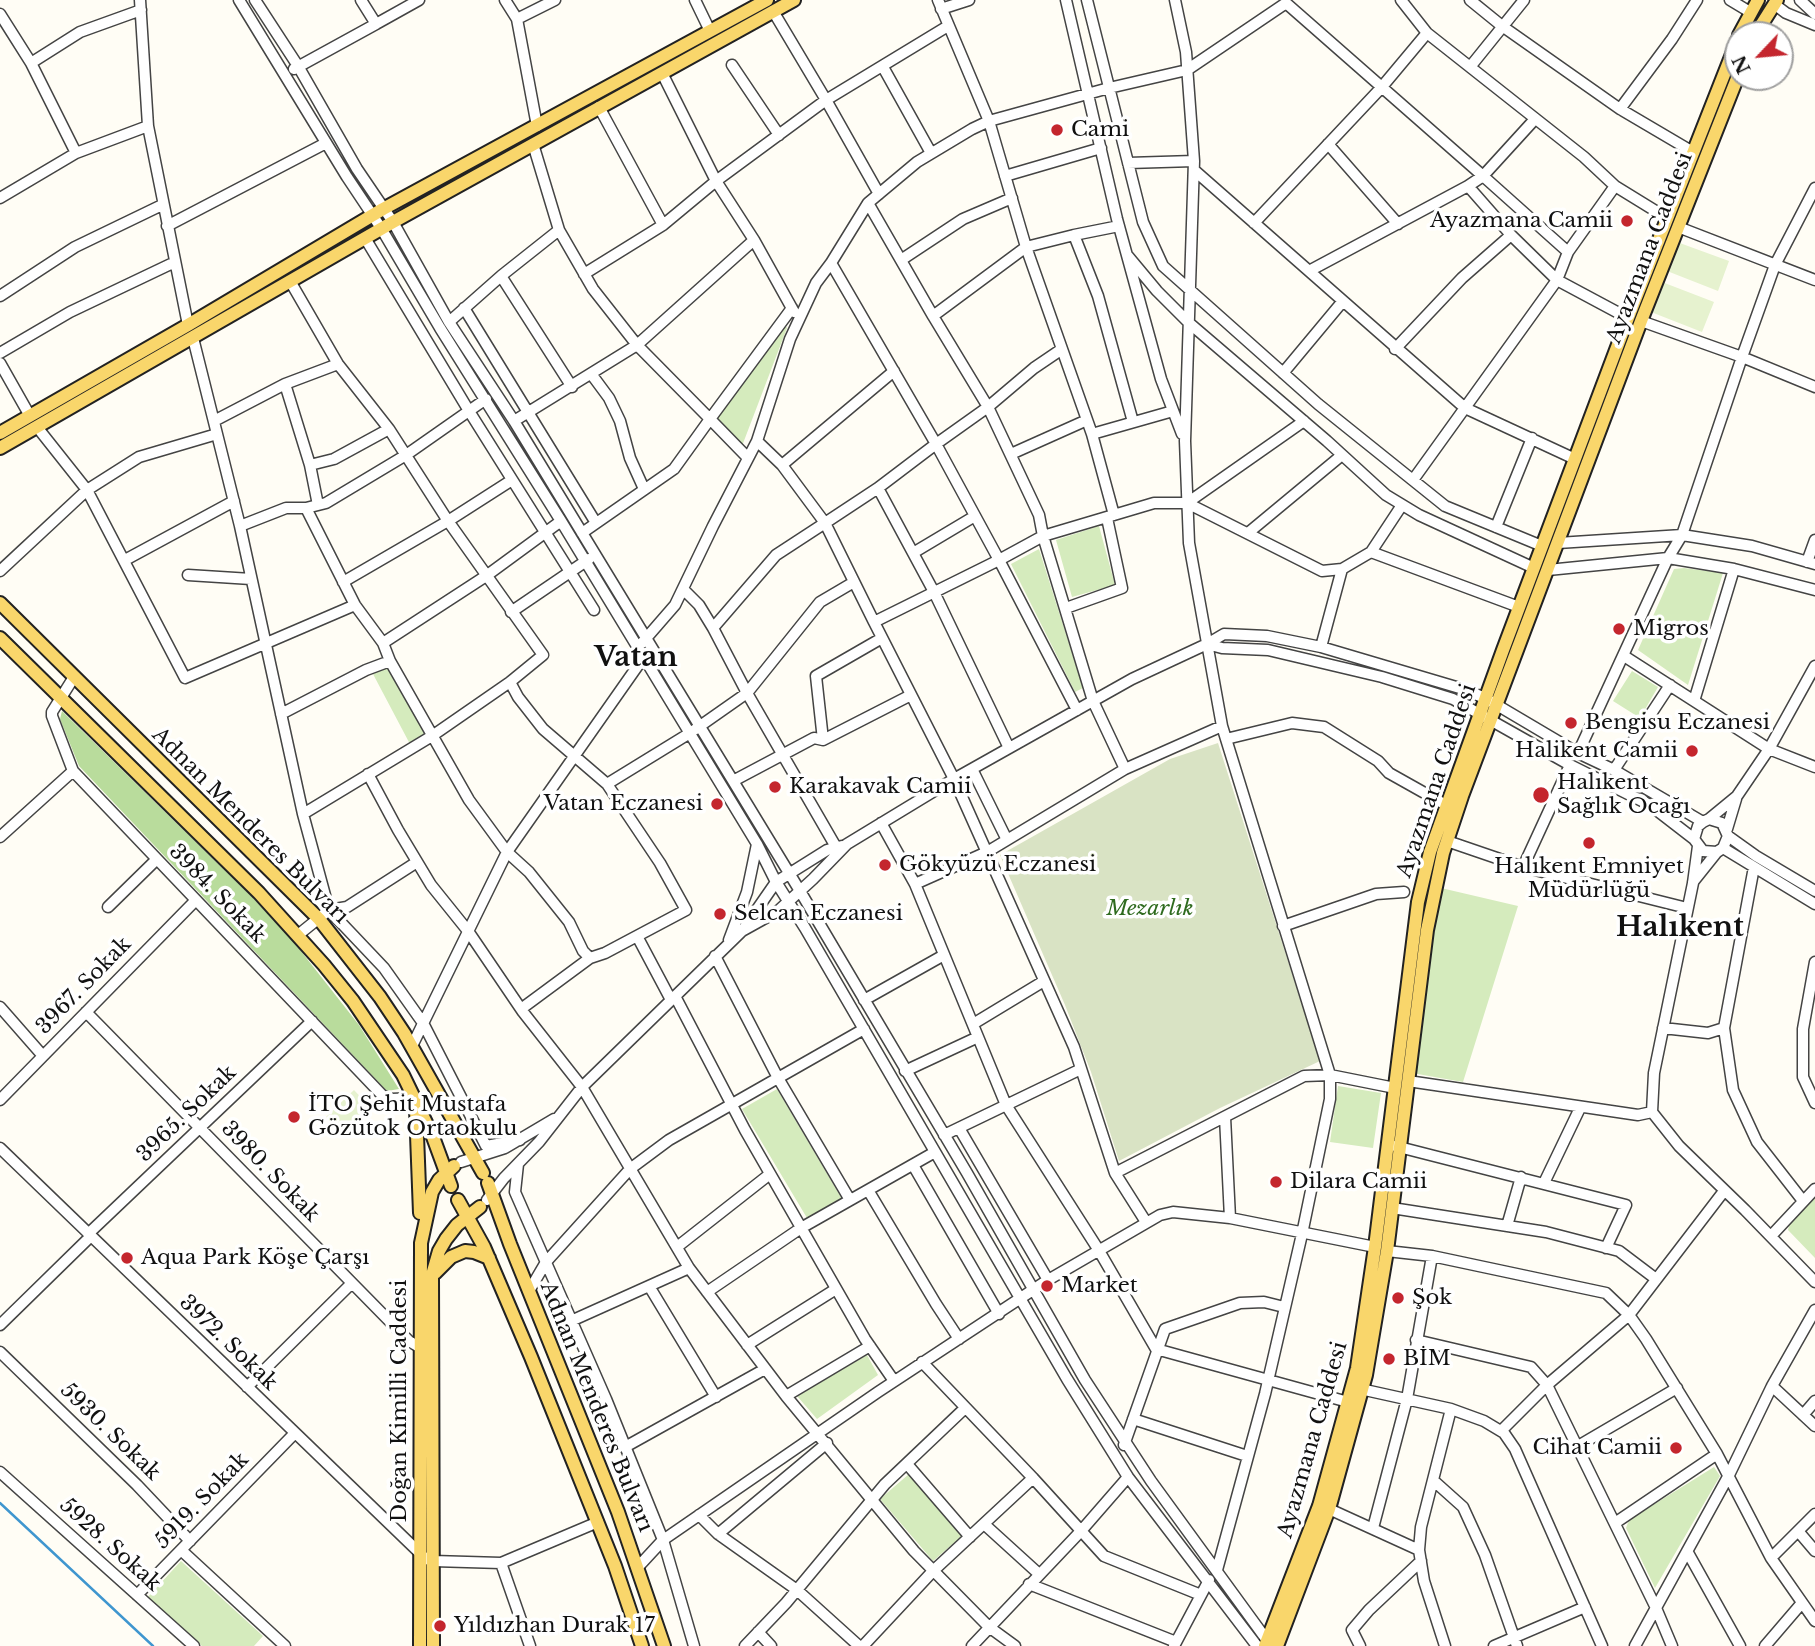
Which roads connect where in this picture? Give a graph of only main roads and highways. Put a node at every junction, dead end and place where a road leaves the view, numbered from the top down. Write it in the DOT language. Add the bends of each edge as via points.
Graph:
graph roads {
  1 [pos="794,0"];
  2 [pos="1758,0"];
  3 [pos="1774,1"];
  4 [pos="769,4"];
  5 [pos="1746,21"];
  6 [pos="1763,21"];
  7 [pos="1724,74"];
  8 [pos="1732,91"];
  9 [pos="1674,200"];
  10 [pos="1687,205"];
  11 [pos="188,325"];
  12 [pos="193,338"];
  13 [pos="33,421"];
  14 [pos="0,433"];
  15 [pos="0,448"];
  16 [pos="0,603"];
  17 [pos="0,638"];
  18 [pos="1404,1064"];
  19 [pos="415,1098"];
  20 [pos="1394,1146"];
  21 [pos="454,1167"];
  22 [pos="486,1191"];
  23 [pos="458,1200"];
  24 [pos="468,1216"];
  25 [pos="421,1243"];
  26 [pos="1381,1249"];
  27 [pos="489,1258"];
  28 [pos="432,1276"];
  29 [pos="425,1350"];
  30 [pos="1354,1403"];
  31 [pos="1268,1645"];
  32 [pos="420,1646"];
  33 [pos="433,1646"];
  34 [pos="642,1646"];
  35 [pos="664,1646"];
  1 -- 4 [label="main road"];
  2 -- 5 [label="main road, Ayazmana Caddesi"];
  3 -- 6 [label="main road"];
  4 -- 11 [label="main road" via="710,31 383,209"];
  4 -- 12 [label="main road" via="662,73"];
  7 -- 9 [label="main road, Ayazmana Caddesi"];
  8 -- 10 [label="main road, Ayazmana Caddesi"];
  9 -- 10 [label="main road"];
  9 -- 18 [label="main road, Ayazmana Caddesi" via="1430,852 1418,902"];
  10 -- 18 [label="main road, Ayazmana Caddesi" via="1447,841"];
  11 -- 12 [label="main road"];
  11 -- 13 [label="main road"];
  12 -- 13 [label="main road"];
  13 -- 14 [label="main road"];
  13 -- 15 [label="main road"];
  16 -- 22 [label="main road, Adnan Menderes Bulvarı" via="323,914 412,1046 475,1159"];
  17 -- 19 [label="main road, Adnan Menderes Bulvarı" via="298,934 382,1041"];
  18 -- 20 [label="main road, Ayazmana Caddesi" via="1395,1088"];
  18 -- 20 [label="main road, Ayazmana Caddesi" via="1408,1081"];
  19 -- 21 [label="main road, Adnan Menderes Bulvarı"];
  19 -- 25 [label="main road"];
  20 -- 26 [label="main road, Ayazmana Caddesi"];
  20 -- 26 [label="main road, Ayazmana Caddesi" via="1392,1208"];
  21 -- 22 [label="main road" via="471,1162"];
  21 -- 23 [label="main road, Adnan Menderes Bulvarı" via="451,1186"];
  21 -- 25 [label="main road, Doğan Kimilli Caddesi" via="432,1192"];
  22 -- 23 [label="main road" via="467,1207"];
  22 -- 24 [label="main road, Doğan Kimilli Caddesi"];
  22 -- 35 [label="main road, Adnan Menderes Bulvarı" via="638,1567"];
  23 -- 24 [label="main road, Adnan Menderes Bulvarı"];
  24 -- 27 [label="main road, Adnan Menderes Bulvarı"];
  24 -- 28 [label="main road, Doğan Kimilli Caddesi" via="439,1251"];
  25 -- 29 [label="main road, Doğan Kimilli Caddesi"];
  26 -- 30 [label="main road, Ayazmana Caddesi" via="1372,1347"];
  27 -- 28 [label="main road" via="465,1251 451,1257"];
  27 -- 34 [label="main road, Adnan Menderes Bulvarı" via="598,1522"];
  28 -- 29 [label="main road, Doğan Kimilli Caddesi"];
  29 -- 32 [label="main road, Doğan Kimilli Caddesi"];
  29 -- 33 [label="main road, Doğan Kimilli Caddesi"];
  30 -- 31 [label="main road, Ayazmana Caddesi"];
  30 -- 31 [label="main road, Ayazmana Caddesi" via="1329,1509"];
}
